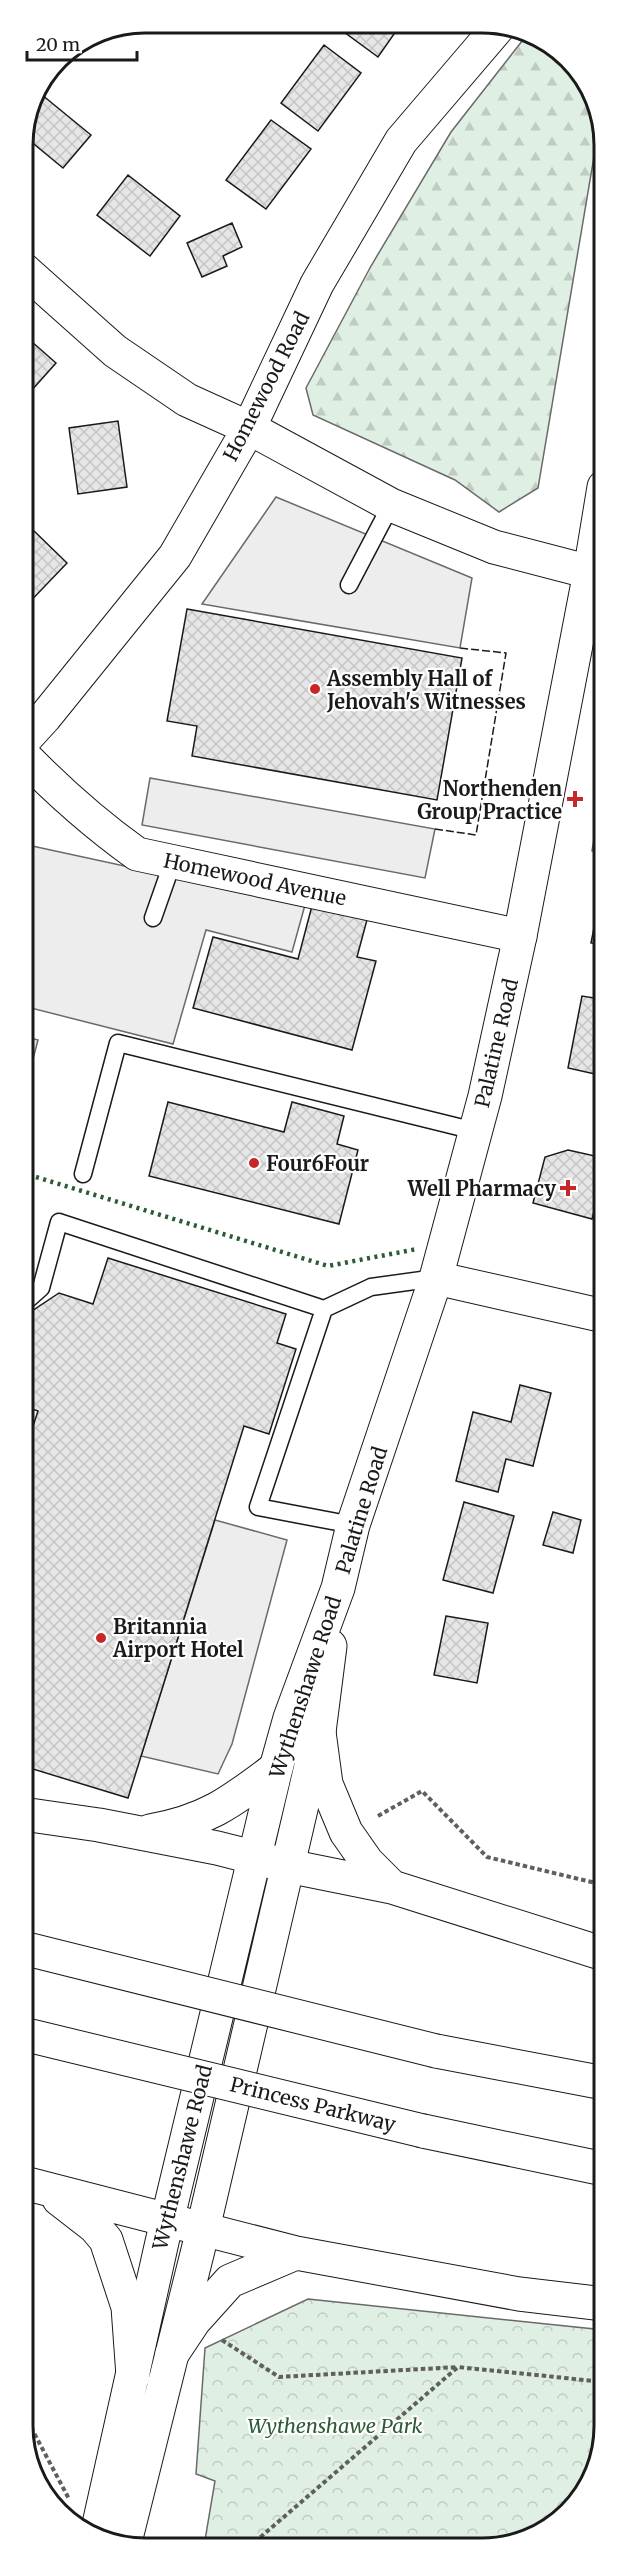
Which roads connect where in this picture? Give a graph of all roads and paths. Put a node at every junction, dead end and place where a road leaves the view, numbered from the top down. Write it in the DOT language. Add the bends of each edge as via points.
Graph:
graph roads {
  1 [pos="493,33"];
  2 [pos="33,278"];
  3 [pos="249,428"];
  4 [pos="391,505"];
  5 [pos="594,548"];
  6 [pos="590,572"];
  7 [pos="349,585"];
  8 [pos="33,730"];
  9 [pos="33,765"];
  10 [pos="173,861"];
  11 [pos="153,918"];
  12 [pos="520,936"];
  13 [pos="476,1131"];
  14 [pos="83,1174"];
  15 [pos="436,1278"];
  16 [pos="33,1295"];
  17 [pos="324,1309"];
  18 [pos="594,1314"];
  19 [pos="353,1525"];
  20 [pos="338,1588"];
  21 [pos="319,1732"];
  22 [pos="276,1768"];
  23 [pos="33,1816"];
  24 [pos="374,1819"];
  25 [pos="139,1833"];
  26 [pos="255,1858"];
  27 [pos="288,1866"];
  28 [pos="594,1883"];
  29 [pos="393,1887"];
  30 [pos="33,1950"];
  31 [pos="594,1951"];
  32 [pos="33,2036"];
  33 [pos="594,2081"];
  34 [pos="594,2167"];
  35 [pos="35,2186"];
  36 [pos="166,2221"];
  37 [pos="202,2230"];
  38 [pos="296,2253"];
  39 [pos="594,2303"];
  40 [pos="194,2321"];
  41 [pos="172,2354"];
  42 [pos="458,2367"];
  43 [pos="133,2376"];
  44 [pos="594,2381"];
  45 [pos="33,2432"];
  46 [pos="71,2503"];
  47 [pos="98,2527"];
  48 [pos="126,2536"];
  49 [pos="259,2538"];
  1 -- 3 [label="main road, Homewood Road" via="401,141 317,284"];
  2 -- 3 [label="main road" via="115,351 187,400"];
  3 -- 4 [label="main road"];
  3 -- 8 [label="main road, Homewood Road" via="175,556"];
  4 -- 6 [label="main road" via="494,547"];
  4 -- 7 [label="lane"];
  5 -- 6 [label="main road, Palatine Road"];
  6 -- 12 [label="main road, Palatine Road"];
  9 -- 10 [label="main road, Homewood Avenue" via="64,798 137,854"];
  10 -- 11 [label="lane"];
  10 -- 12 [label="main road, Homewood Avenue"];
  12 -- 13 [label="main road, Palatine Road"];
  13 -- 14 [label="lane" via="118,1043"];
  13 -- 15 [label="main road, Palatine Road"];
  15 -- 17 [label="lane" via="371,1287"];
  15 -- 18 [label="main road"];
  15 -- 19 [label="main road, Palatine Road"];
  16 -- 17 [label="lane" via="41,1288 59,1222"];
  17 -- 19 [label="lane" via="258,1507"];
  19 -- 20 [label="main road, Palatine Road"];
  20 -- 21 [label="main road, Wythenshawe Road"];
  20 -- 22 [label="main road, Wythenshawe Road" via="290,1718"];
  21 -- 27 [label="main road, Wythenshawe Road"];
  21 -- 29 [label="main road" via="326,1784 346,1832 367,1862"];
  22 -- 25 [label="main road" via="219,1810 177,1826"];
  22 -- 26 [label="main road, Wythenshawe Road"];
  23 -- 25 [label="main road"];
  24 -- 28 [label="path" via="422,1791 487,1857"];
  25 -- 26 [label="main road"];
  26 -- 27 [label="main road"];
  26 -- 36 [label="main road, Wythenshawe Road"];
  27 -- 29 [label="main road"];
  27 -- 37 [label="main road, Wythenshawe Road"];
  29 -- 31 [label="main road"];
  30 -- 33 [label="main road, bridge" via="436,2051"];
  32 -- 34 [label="main road, Princess Parkway, bridge" via="423,2131"];
  35 -- 36 [label="main road"];
  35 -- 43 [label="main road" via="85,2218 106,2240 128,2307"];
  36 -- 37 [label="main road"];
  36 -- 43 [label="main road, Wythenshawe Road"];
  37 -- 38 [label="main road"];
  37 -- 41 [label="main road, Wythenshawe Road"];
  38 -- 39 [label="main road" via="519,2294"];
  38 -- 40 [label="main road" via="230,2281"];
  40 -- 41 [label="main road"];
  40 -- 42 [label="path" via="279,2377"];
  41 -- 48 [label="main road, Wythenshawe Road"];
  42 -- 44 [label="path"];
  42 -- 49 [label="path"];
  43 -- 47 [label="main road, Wythenshawe Road"];
  45 -- 46 [label="path"];
}
